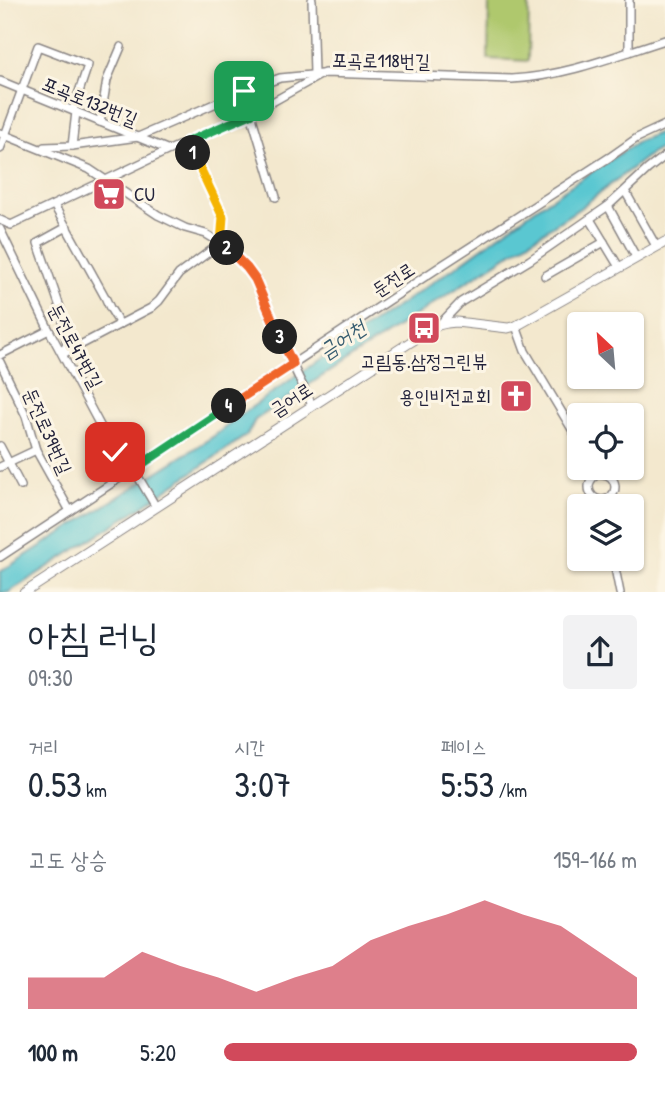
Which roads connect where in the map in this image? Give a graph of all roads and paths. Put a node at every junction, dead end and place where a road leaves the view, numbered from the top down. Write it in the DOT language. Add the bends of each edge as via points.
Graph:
graph roads {
  1 [pos="629,0"];
  2 [pos="311,1"];
  3 [pos="665,40"];
  4 [pos="121,47"];
  5 [pos="629,52"];
  6 [pos="324,73"];
  7 [pos="314,74"];
  8 [pos="0,81"];
  9 [pos="22,90"];
  10 [pos="244,91"];
  11 [pos="74,111"];
  12 [pos="251,114"];
  13 [pos="100,122"];
  14 [pos="665,125"];
  15 [pos="3,134"];
  16 [pos="138,137"];
  17 [pos="187,142"];
  18 [pos="37,146"];
  19 [pos="72,146"];
  20 [pos="0,149"];
  21 [pos="169,150"];
  22 [pos="665,156"];
  23 [pos="108,180"];
  24 [pos="625,191"];
  25 [pos="276,197"];
  26 [pos="54,205"];
  27 [pos="608,206"];
  28 [pos="590,219"];
  29 [pos="0,220"];
  30 [pos="67,227"];
  31 [pos="0,229"];
  32 [pos="604,242"];
  33 [pos="221,243"];
  34 [pos="661,244"];
  35 [pos="636,257"];
  36 [pos="619,267"];
  37 [pos="545,276"];
  38 [pos="120,324"];
  39 [pos="438,325"];
  40 [pos="516,326"];
  41 [pos="49,330"];
  42 [pos="63,354"];
  43 [pos="0,355"];
  44 [pos="0,362"];
  45 [pos="294,367"];
  46 [pos="311,403"];
  47 [pos="567,421"];
  48 [pos="0,446"];
  49 [pos="36,450"];
  50 [pos="8,462"];
  51 [pos="0,467"];
  52 [pos="133,469"];
  53 [pos="21,486"];
  54 [pos="156,507"];
  55 [pos="70,511"];
  56 [pos="0,557"];
  57 [pos="615,571"];
  58 [pos="26,592"];
  59 [pos="620,592"];
  1 -- 5 [label="street"];
  2 -- 7 [label="street"];
  3 -- 5 [label="street, 포곡로118번길"];
  4 -- 13 [label="street" via="107,80"];
  5 -- 6 [label="street, 포곡로118번길" via="530,78"];
  6 -- 7 [label="street"];
  6 -- 12 [label="street, 포곡로118번길"];
  7 -- 10 [label="street" via="280,78"];
  8 -- 9 [label="street, 포곡로132번길"];
  9 -- 11 [label="street, 포곡로132번길"];
  9 -- 11 [label="street" via="38,46 88,65"];
  9 -- 15 [label="street"];
  10 -- 12 [label="street"];
  10 -- 16 [label="street"];
  11 -- 13 [label="street, 포곡로132번길"];
  11 -- 19 [label="street"];
  12 -- 17 [label="street, 포곡로118번길"];
  12 -- 25 [label="street"];
  13 -- 16 [label="street, 포곡로132번길"];
  14 -- 45 [label="street, 둔전로" via="636,138"];
  15 -- 18 [label="street"];
  15 -- 20 [label="street"];
  16 -- 19 [label="street"];
  16 -- 21 [label="street, 포곡로132번길"];
  17 -- 21 [label="street, 포곡로118번길"];
  17 -- 33 [label="street" via="223,217"];
  18 -- 19 [label="street"];
  18 -- 23 [label="street"];
  21 -- 23 [label="street, 포곡로118번길"];
  22 -- 24 [label="street"];
  23 -- 26 [label="street, 포곡로118번길"];
  23 -- 33 [label="street" via="158,215"];
  24 -- 27 [label="street"];
  24 -- 34 [label="street"];
  26 -- 29 [label="street, 포곡로118번길" via="11,225"];
  26 -- 30 [label="street"];
  27 -- 28 [label="street"];
  27 -- 35 [label="street"];
  28 -- 32 [label="street"];
  28 -- 39 [label="street" via="461,302"];
  30 -- 38 [label="street"];
  30 -- 42 [label="street" via="38,243 61,310 67,344"];
  31 -- 41 [label="street, 둔전로47번길"];
  32 -- 36 [label="street"];
  32 -- 37 [label="street"];
  33 -- 38 [label="street" via="179,275 151,308"];
  33 -- 45 [label="street" via="255,279"];
  34 -- 35 [label="street"];
  35 -- 36 [label="street"];
  36 -- 40 [label="street"];
  38 -- 42 [label="street"];
  39 -- 40 [label="street"];
  39 -- 46 [label="street, 금어로"];
  40 -- 47 [label="street" via="525,351"];
  41 -- 42 [label="street, 둔전로47번길"];
  41 -- 43 [label="street"];
  42 -- 52 [label="street, 둔전로47번길" via="111,446"];
  44 -- 49 [label="street, 둔전로39번길" via="26,416"];
  45 -- 46 [label="street"];
  45 -- 52 [label="street, 둔전로"];
  46 -- 54 [label="street, 금어로"];
  48 -- 50 [label="street"];
  49 -- 50 [label="street"];
  49 -- 55 [label="street, 둔전로39번길"];
  50 -- 51 [label="street"];
  50 -- 53 [label="street"];
  52 -- 54 [label="street, 둔전로47번길"];
  52 -- 55 [label="street, 둔전로"];
  54 -- 58 [label="street, 금어로"];
  55 -- 56 [label="street, 둔전로"];
  57 -- 59 [label="street"];
}
